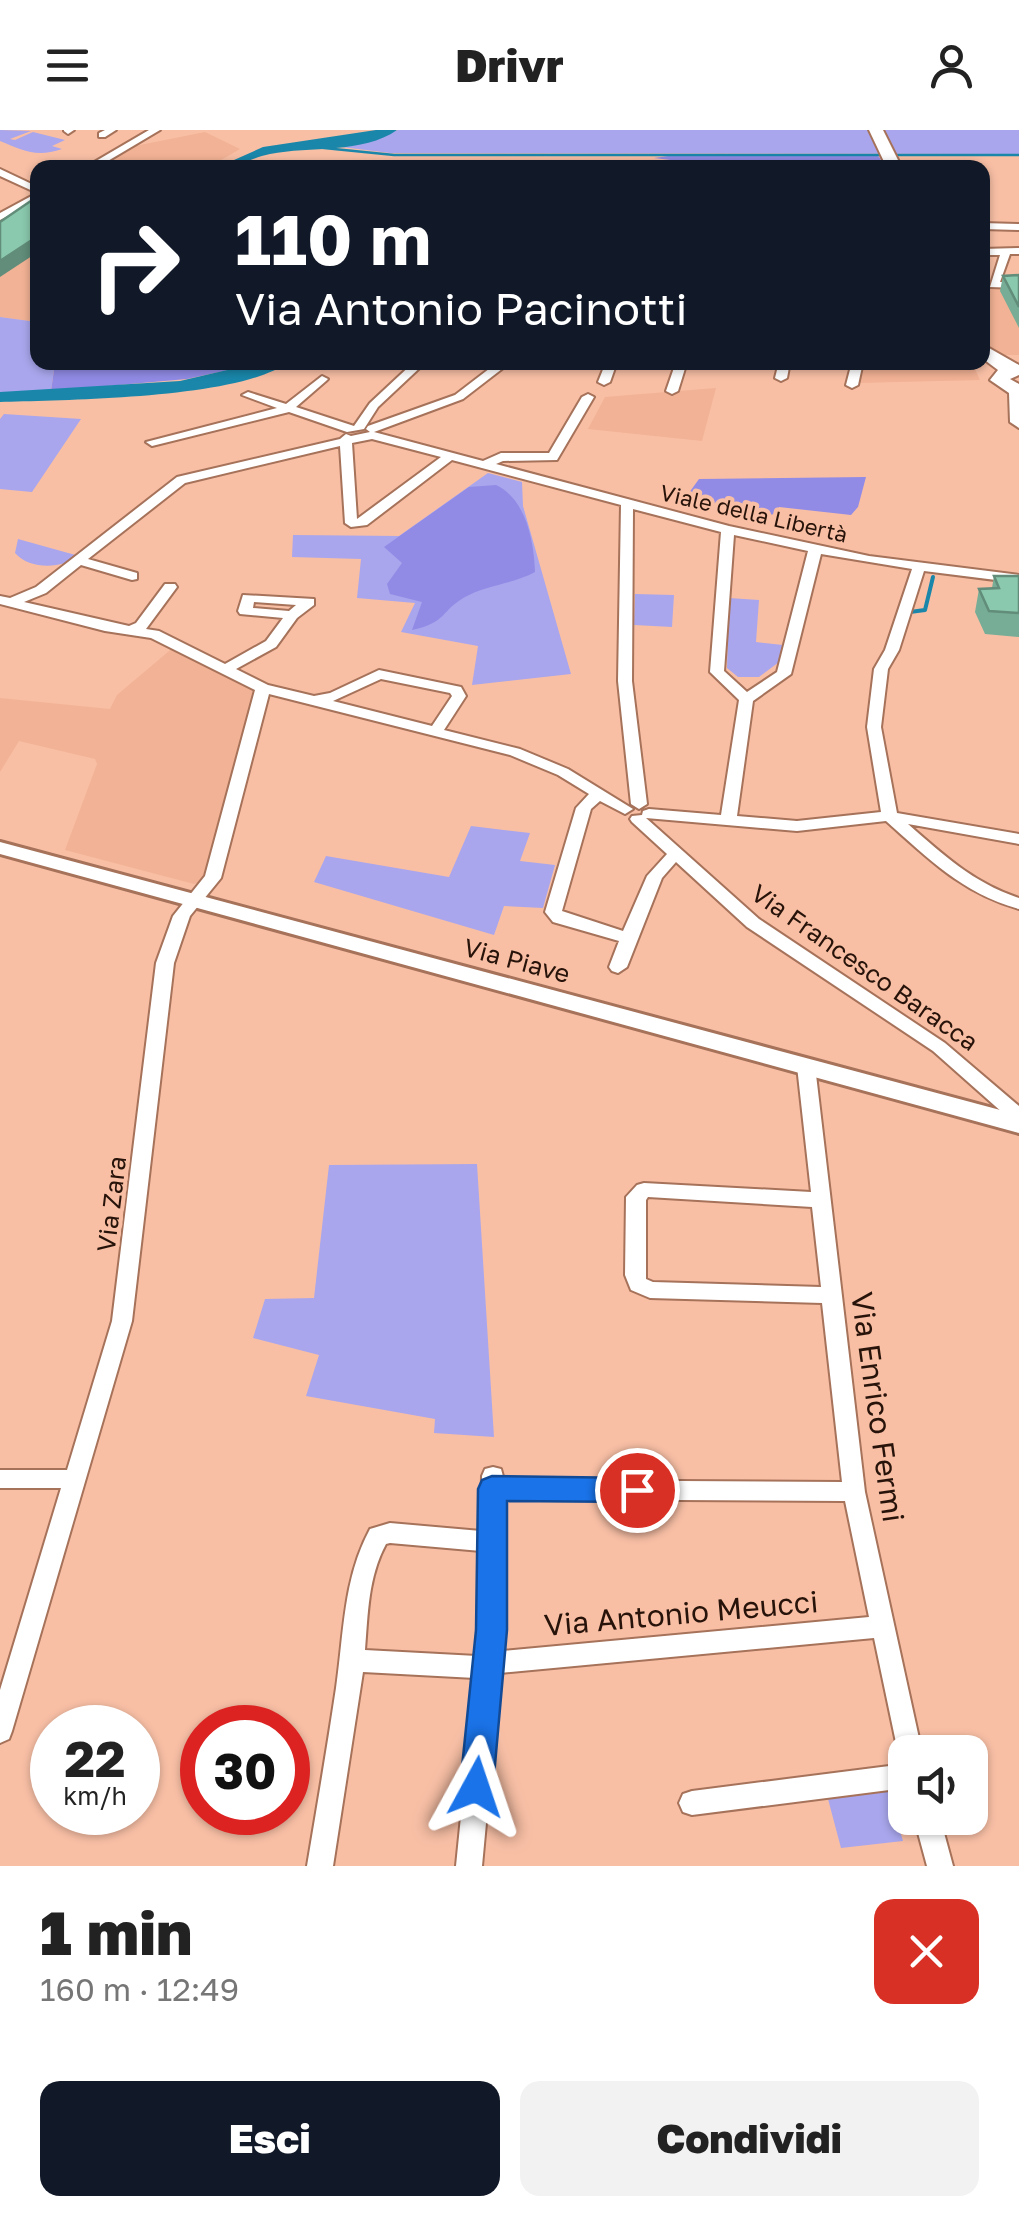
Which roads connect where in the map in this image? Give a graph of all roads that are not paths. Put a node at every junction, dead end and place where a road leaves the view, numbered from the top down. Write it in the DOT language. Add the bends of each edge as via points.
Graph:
graph roads {
  1 [pos="156,130"];
  2 [pos="876,130"];
  3 [pos="890,157"];
  4 [pos="102,160"];
  5 [pos="0,172"];
  6 [pos="30,189"];
  7 [pos="30,198"];
  8 [pos="4,214"];
  9 [pos="990,226"];
  10 [pos="1019,227"];
  11 [pos="1019,251"];
  12 [pos="990,252"];
  13 [pos="1006,252"];
  14 [pos="990,283"];
  15 [pos="990,285"];
  16 [pos="1019,285"];
  17 [pos="990,355"];
  18 [pos="412,370"];
  19 [pos="495,370"];
  20 [pos="609,370"];
  21 [pos="679,370"];
  22 [pos="783,370"];
  23 [pos="856,370"];
  24 [pos="1015,370"];
  25 [pos="781,378"];
  26 [pos="322,379"];
  27 [pos="604,382"];
  28 [pos="852,385"];
  29 [pos="672,391"];
  30 [pos="1019,391"];
  31 [pos="248,395"];
  32 [pos="588,397"];
  33 [pos="288,408"];
  34 [pos="1019,422"];
  35 [pos="359,432"];
  36 [pos="152,442"];
  37 [pos="450,456"];
  38 [pos="484,465"];
  39 [pos="627,504"];
  40 [pos="728,530"];
  41 [pos="814,550"];
  42 [pos="80,561"];
  43 [pos="919,568"];
  44 [pos="132,576"];
  45 [pos="1019,580"];
  46 [pos="170,587"];
  47 [pos="8,600"];
  48 [pos="292,615"];
  49 [pos="132,630"];
  50 [pos="227,668"];
  51 [pos="263,688"];
  52 [pos="319,698"];
  53 [pos="746,699"];
  54 [pos="436,731"];
  55 [pos="598,794"];
  56 [pos="638,811"];
  57 [pos="890,816"];
  58 [pos="728,822"];
  59 [pos="1019,839"];
  60 [pos="0,848"];
  61 [pos="676,854"];
  62 [pos="188,898"];
  63 [pos="1019,904"];
  64 [pos="628,938"];
  65 [pos="618,967"];
  66 [pos="806,1066"];
  67 [pos="1019,1120"];
  68 [pos="818,1200"];
  69 [pos="830,1296"];
  70 [pos="76,1478"];
  71 [pos="0,1479"];
  72 [pos="854,1492"];
  73 [pos="490,1542"];
  74 [pos="880,1628"];
  75 [pos="352,1660"];
  76 [pos="488,1666"];
  77 [pos="0,1731"];
  78 [pos="906,1735"];
  79 [pos="888,1778"];
  80 [pos="692,1804"];
  81 [pos="932,1835"];
  82 [pos="320,1866"];
  83 [pos="469,1866"];
  84 [pos="940,1866"];
  1 -- 4 [label="street"];
  2 -- 3 [label="main road"];
  5 -- 6 [label="street"];
  7 -- 8 [label="street"];
  9 -- 10 [label="street"];
  11 -- 13 [label="street"];
  12 -- 13 [label="street"];
  13 -- 14 [label="street"];
  15 -- 16 [label="street"];
  17 -- 24 [label="main road"];
  18 -- 35 [label="street" via="374,405"];
  19 -- 35 [label="street" via="459,397"];
  20 -- 27 [label="street"];
  21 -- 29 [label="street"];
  22 -- 25 [label="street"];
  23 -- 28 [label="street"];
  24 -- 30 [label="main road" via="1000,382"];
  26 -- 33 [label="street"];
  30 -- 34 [label="main road"];
  31 -- 33 [label="street, Viale della Libertà"];
  32 -- 38 [label="street, Viale della Libertà" via="553,457 501,457"];
  33 -- 35 [label="street, Viale della Libertà"];
  33 -- 36 [label="street"];
  35 -- 37 [label="street, Viale della Libertà"];
  35 -- 37 [label="street" via="351,524"];
  35 -- 42 [label="street" via="181,480"];
  37 -- 38 [label="street, Viale della Libertà"];
  38 -- 39 [label="street, Viale della Libertà"];
  39 -- 40 [label="street, Viale della Libertà"];
  39 -- 56 [label="street" via="625,682"];
  40 -- 41 [label="street, Viale della Libertà"];
  40 -- 53 [label="street" via="717,672"];
  41 -- 43 [label="street, Viale della Libertà"];
  41 -- 53 [label="street" via="784,674"];
  42 -- 44 [label="street"];
  42 -- 47 [label="street" via="36,594"];
  43 -- 45 [label="street, Viale della Libertà"];
  43 -- 57 [label="street" via="881,668 874,727"];
  46 -- 49 [label="street"];
  47 -- 49 [label="street, Via Francesco Baracca"];
  48 -- 50 [label="street" via="279,637"];
  49 -- 50 [label="street, Via Francesco Baracca"];
  50 -- 51 [label="street, Via Francesco Baracca"];
  51 -- 52 [label="street, Via Francesco Baracca"];
  51 -- 62 [label="street, Via Zara" via="213,878"];
  52 -- 54 [label="street, Via Francesco Baracca"];
  52 -- 54 [label="street" via="379,674 456,690 459,696"];
  53 -- 58 [label="street"];
  54 -- 55 [label="street, Via Francesco Baracca" via="540,760"];
  55 -- 56 [label="street, Via Francesco Baracca"];
  55 -- 64 [label="street" via="584,808 553,912"];
  56 -- 58 [label="street"];
  56 -- 61 [label="street, Via Francesco Baracca"];
  57 -- 58 [label="street" via="796,826"];
  57 -- 59 [label="street"];
  57 -- 63 [label="street" via="954,873"];
  60 -- 62 [label="street, Via Piave"];
  61 -- 64 [label="street" via="655,876"];
  61 -- 67 [label="street, Via Francesco Baracca" via="785,947 903,1021 985,1083"];
  62 -- 66 [label="street, Via Piave"];
  62 -- 70 [label="street, Via Zara" via="166,963 122,1321"];
  64 -- 65 [label="street"];
  66 -- 67 [label="street, Via Piave"];
  66 -- 68 [label="street, Via Enrico Fermi"];
  68 -- 69 [label="street, Via Enrico Fermi"];
  68 -- 69 [label="street" via="644,1190 636,1198 634,1274 650,1290"];
  69 -- 72 [label="street, Via Enrico Fermi"];
  70 -- 71 [label="street"];
  70 -- 77 [label="street, Via Zara"];
  72 -- 73 [label="street" via="492,1483"];
  72 -- 74 [label="street, Via Enrico Fermi"];
  73 -- 75 [label="street" via="378,1536 366,1555 354,1607"];
  73 -- 76 [label="street"];
  74 -- 76 [label="street, Via Antonio Meucci"];
  74 -- 78 [label="street, Via Enrico Fermi"];
  75 -- 76 [label="street, Via Antonio Meucci"];
  75 -- 82 [label="street"];
  76 -- 83 [label="street"];
  79 -- 80 [label="street"];
  81 -- 84 [label="street"];
}
